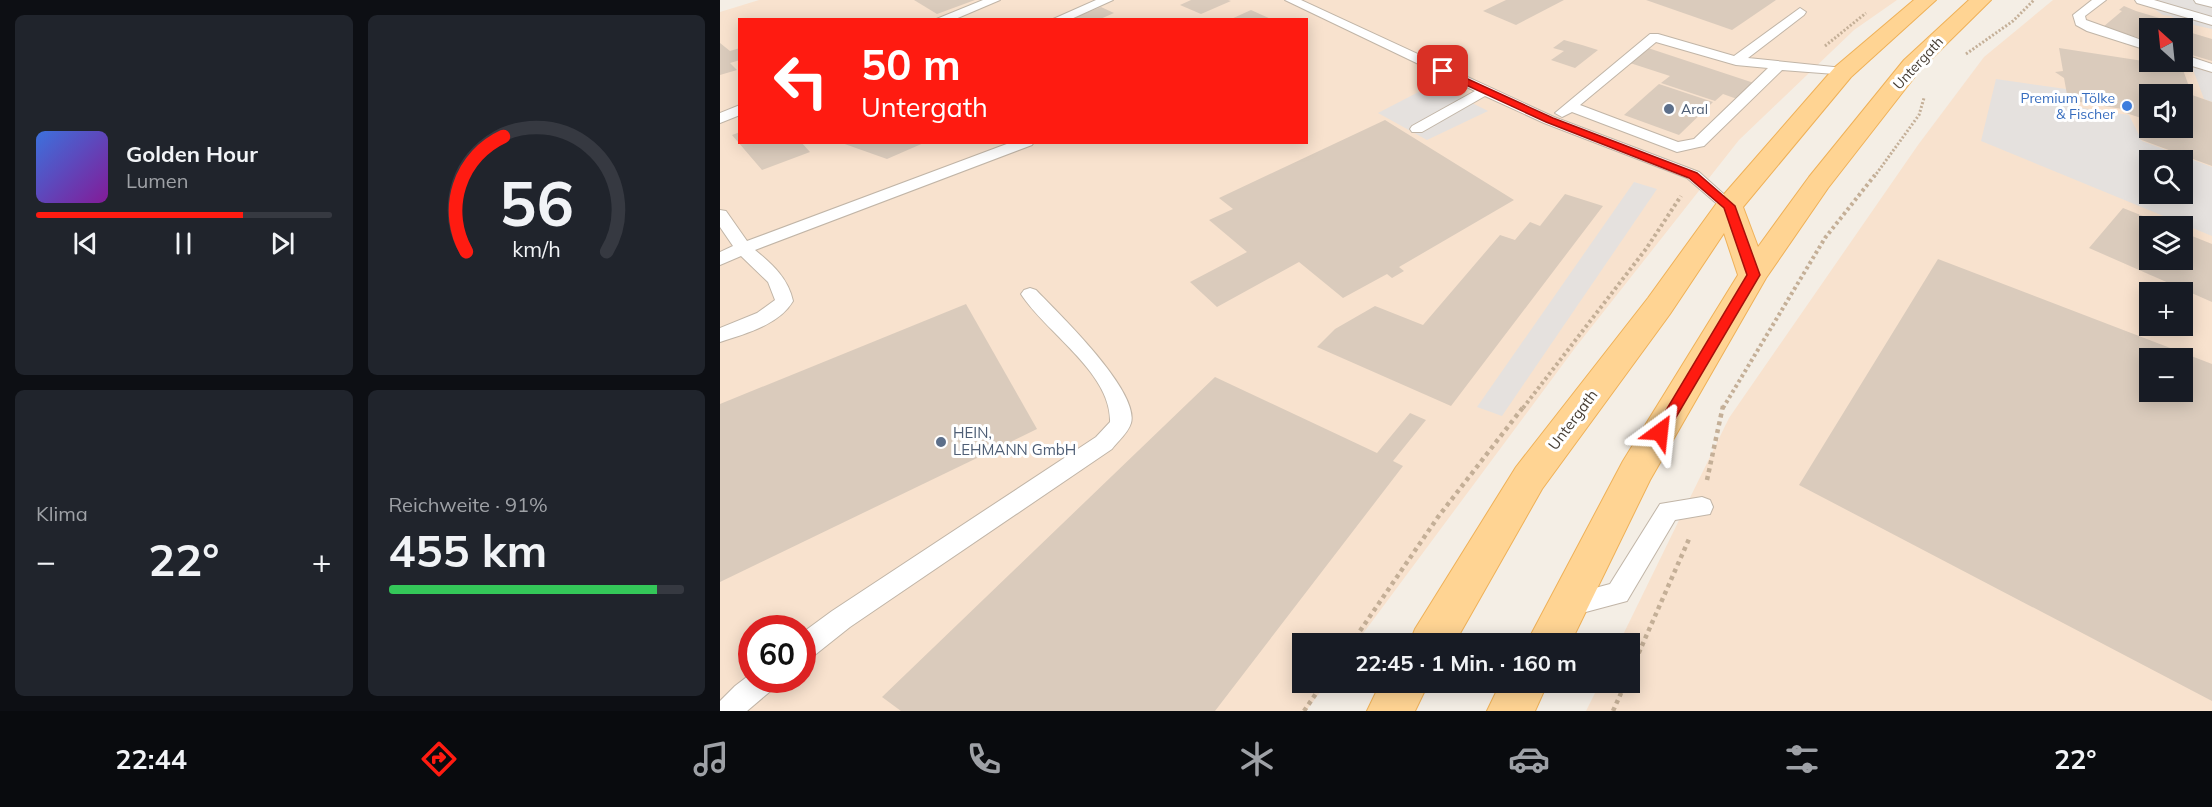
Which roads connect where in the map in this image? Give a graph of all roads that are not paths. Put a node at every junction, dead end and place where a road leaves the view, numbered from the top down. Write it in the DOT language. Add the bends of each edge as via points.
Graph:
graph roads {
  1 [pos="994,0"];
  2 [pos="1107,0"];
  3 [pos="1291,0"];
  4 [pos="1926,0"];
  5 [pos="1981,0"];
  6 [pos="2100,0"];
  7 [pos="2141,0"];
  8 [pos="2200,0"];
  9 [pos="2212,3"];
  10 [pos="1800,12"];
  11 [pos="1328,16"];
  12 [pos="945,18"];
  13 [pos="1062,18"];
  14 [pos="2212,21"];
  15 [pos="1308,26"];
  16 [pos="2139,43"];
  17 [pos="1736,61"];
  18 [pos="2193,62"];
  19 [pos="1779,65"];
  20 [pos="2212,68"];
  21 [pos="1843,72"];
  22 [pos="1483,91"];
  23 [pos="1571,107"];
  24 [pos="738,110"];
  25 [pos="720,119"];
  26 [pos="1549,120"];
  27 [pos="1417,129"];
  28 [pos="1023,144"];
  29 [pos="1729,206"];
  30 [pos="720,215"];
  31 [pos="743,248"];
  32 [pos="720,259"];
  33 [pos="1753,275"];
  34 [pos="1030,294"];
  35 [pos="720,335"];
  36 [pos="1702,507"];
  37 [pos="1567,606"];
  38 [pos="1437,633"];
  39 [pos="1553,633"];
  40 [pos="816,638"];
  41 [pos="747,693"];
  42 [pos="1401,693"];
  43 [pos="1520,693"];
  44 [pos="729,711"];
  45 [pos="1390,711"];
  46 [pos="1510,711"];
  1 -- 12 [label="lane"];
  2 -- 13 [label="lane"];
  3 -- 11 [label="lane"];
  4 -- 21 [label="main road, Untergath"];
  5 -- 33 [label="main road, Untergath" via="1912,65 1824,176"];
  6 -- 16 [label="lane" via="2079,15 2080,22"];
  7 -- 14 [label="lane"];
  8 -- 9 [label="lane"];
  10 -- 17 [label="lane"];
  11 -- 15 [label="lane"];
  11 -- 22 [label="lane"];
  17 -- 19 [label="lane"];
  17 -- 23 [label="lane" via="1654,37"];
  18 -- 20 [label="lane"];
  19 -- 21 [label="lane"];
  19 -- 23 [label="lane" via="1699,143 1677,147"];
  21 -- 29 [label="main road, Untergath"];
  22 -- 26 [label="lane"];
  22 -- 27 [label="lane"];
  23 -- 26 [label="lane"];
  24 -- 25 [label="lane"];
  26 -- 29 [label="lane" via="1693,175"];
  28 -- 31 [label="lane"];
  29 -- 33 [label="main road"];
  29 -- 38 [label="main road, Untergath" via="1529,478"];
  30 -- 31 [label="lane"];
  31 -- 32 [label="lane"];
  31 -- 35 [label="lane" via="777,280 784,301 768,316"];
  33 -- 37 [label="main road, Untergath" via="1636,472"];
  34 -- 40 [label="lane" via="1106,379 1121,406 1121,423 1104,443"];
  36 -- 37 [label="lane" via="1668,511 1618,593"];
  37 -- 39 [label="main road, Untergath"];
  41 -- 44 [label="lane"];
  42 -- 45 [label="main road"];
  43 -- 46 [label="main road"];
}
